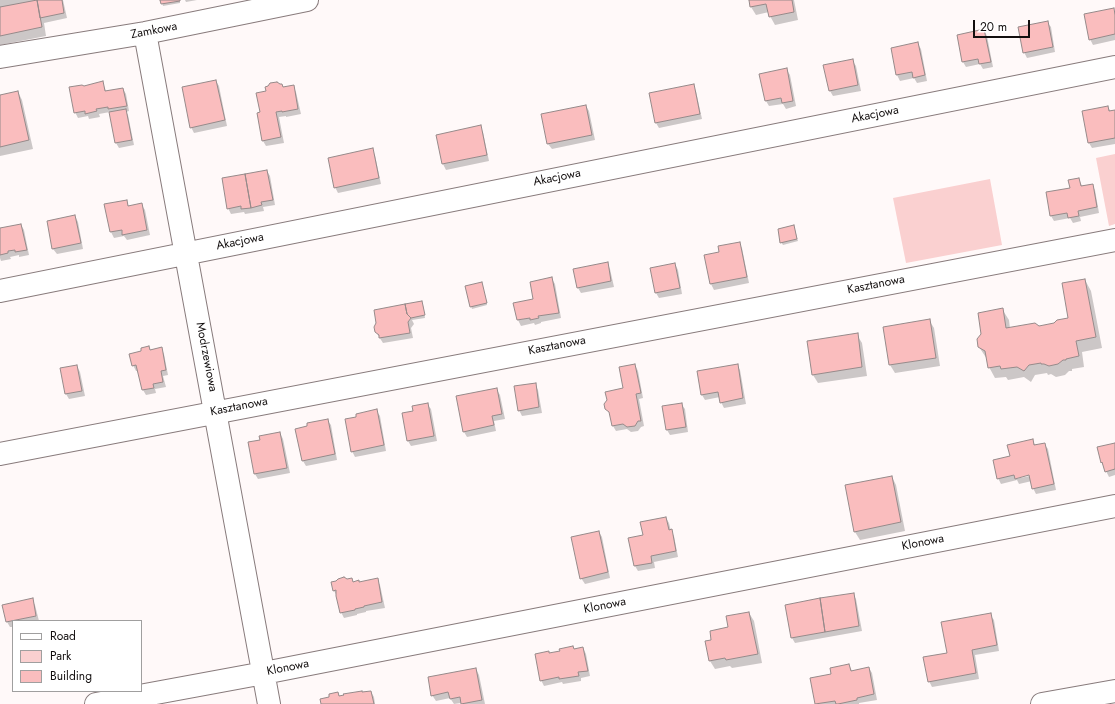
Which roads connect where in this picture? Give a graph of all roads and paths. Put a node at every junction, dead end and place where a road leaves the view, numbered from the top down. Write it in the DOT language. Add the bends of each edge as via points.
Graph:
graph roads {
  1 [pos="307,0"];
  2 [pos="145,33"];
  3 [pos="0,58"];
  4 [pos="1115,67"];
  5 [pos="1115,240"];
  6 [pos="186,253"];
  7 [pos="0,290"];
  8 [pos="216,412"];
  9 [pos="0,454"];
  10 [pos="1115,506"];
  11 [pos="264,673"];
  12 [pos="1115,691"];
  13 [pos="96,704"];
  14 [pos="270,704"];
  15 [pos="1042,704"];
  1 -- 2 [label="street, Zamkowa"];
  2 -- 3 [label="street, Zamkowa"];
  2 -- 6 [label="street, Modrzewiowa"];
  4 -- 6 [label="street, Akacjowa"];
  5 -- 8 [label="street, Kasztanowa"];
  6 -- 7 [label="street, Akacjowa"];
  6 -- 8 [label="street, Modrzewiowa"];
  8 -- 9 [label="street, Kasztanowa"];
  8 -- 11 [label="street, Modrzewiowa"];
  10 -- 11 [label="street, Klonowa"];
  11 -- 13 [label="street, Klonowa"];
  11 -- 14 [label="street, Modrzewiowa"];
  12 -- 15 [label="street"];
}
